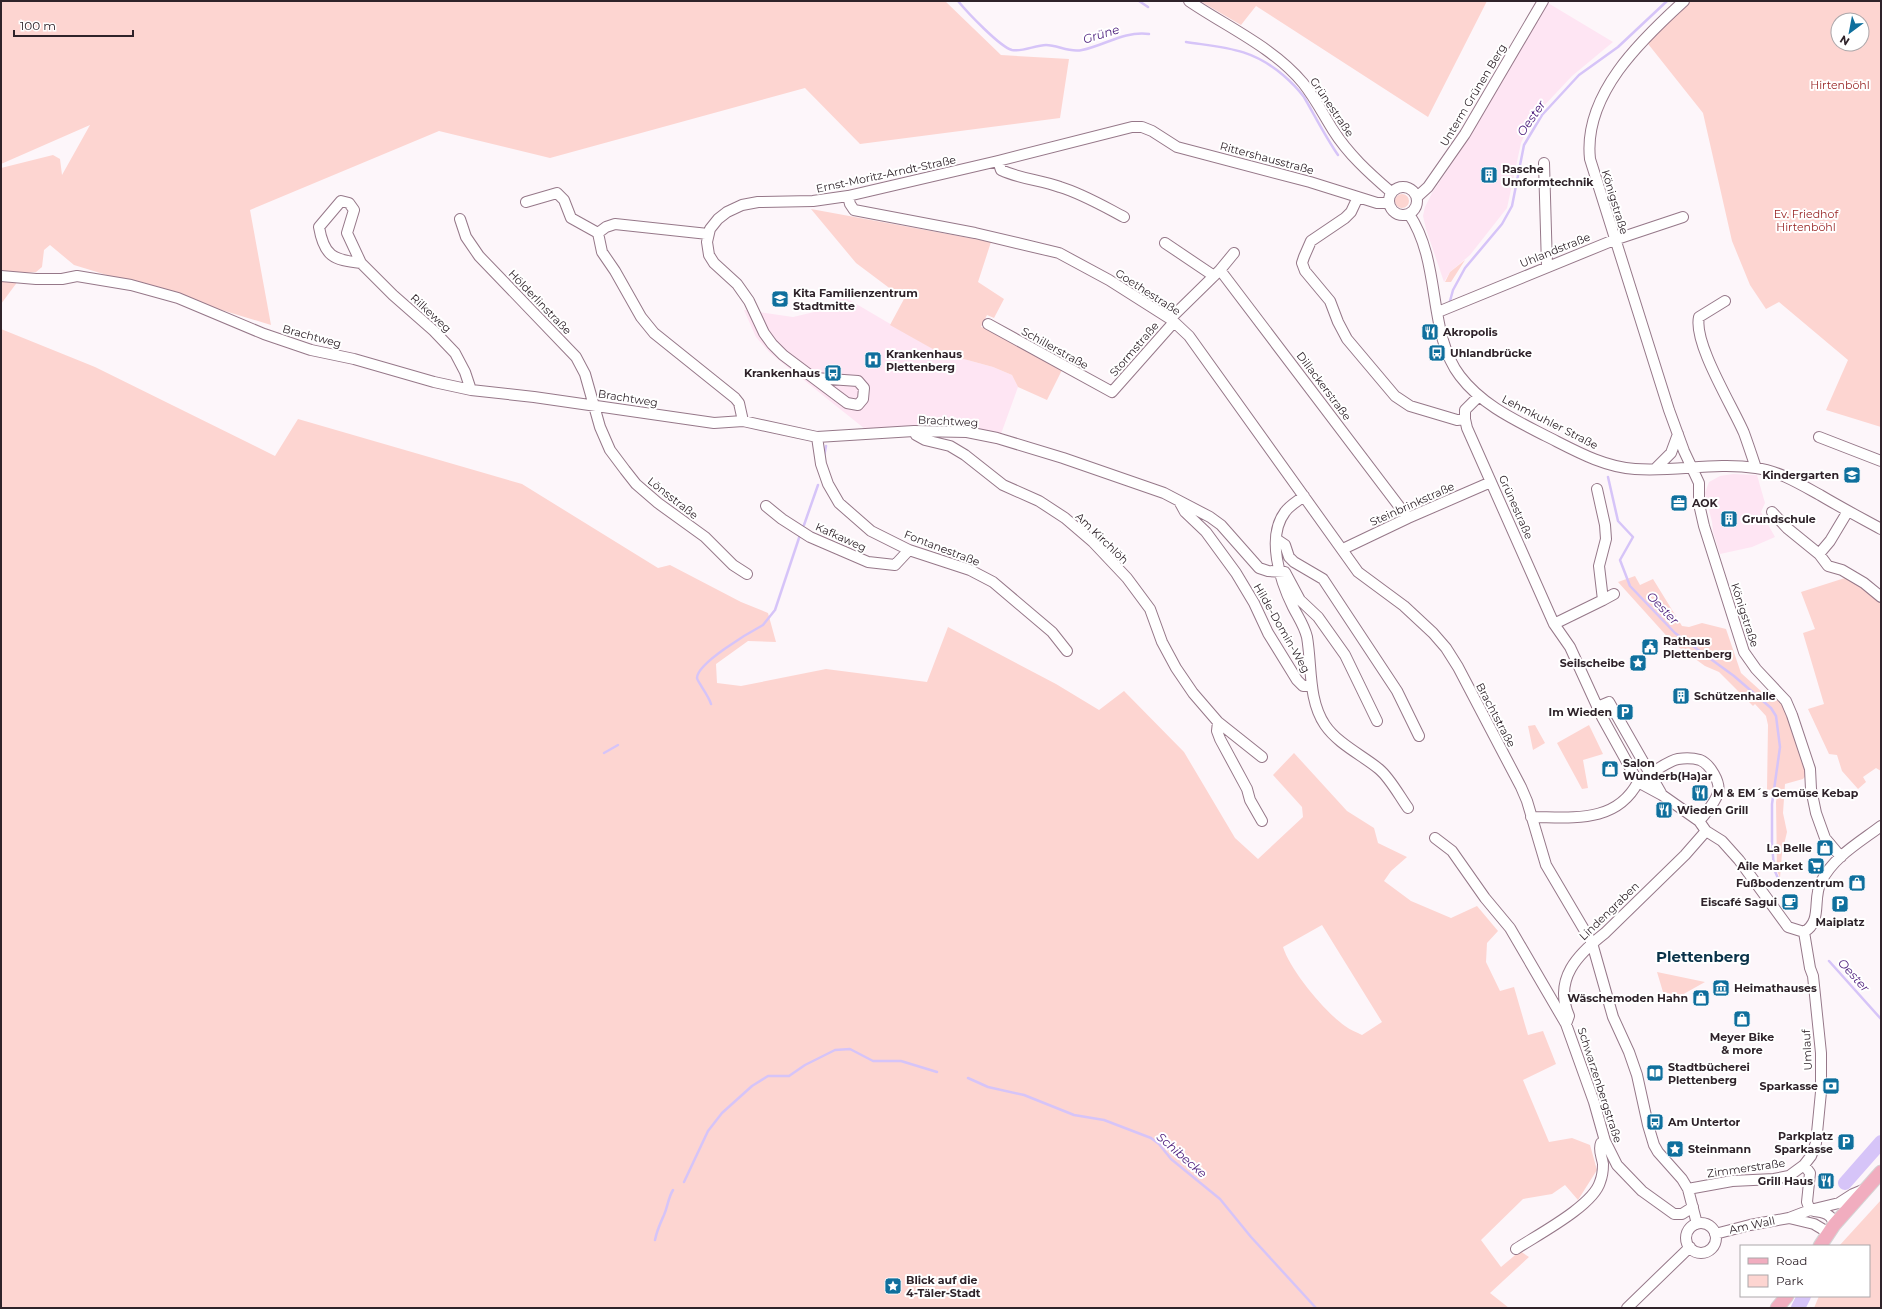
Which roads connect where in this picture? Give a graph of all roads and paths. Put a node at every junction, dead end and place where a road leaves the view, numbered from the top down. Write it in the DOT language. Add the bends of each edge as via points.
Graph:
graph roads {
  1 [pos="1190,1"];
  2 [pos="1543,1"];
  3 [pos="1684,1"];
  4 [pos="1142,127"];
  5 [pos="998,161"];
  6 [pos="1544,163"];
  7 [pos="1391,192"];
  8 [pos="848,196"];
  9 [pos="1417,196"];
  10 [pos="1358,197"];
  11 [pos="526,202"];
  12 [pos="1388,203"];
  13 [pos="1409,214"];
  14 [pos="1124,217"];
  15 [pos="1683,217"];
  16 [pos="460,220"];
  17 [pos="598,233"];
  18 [pos="708,234"];
  19 [pos="1614,240"];
  20 [pos="1165,243"];
  21 [pos="1234,253"];
  22 [pos="361,264"];
  23 [pos="1547,266"];
  24 [pos="1217,273"];
  25 [pos="1,276"];
  26 [pos="1725,301"];
  27 [pos="1438,312"];
  28 [pos="1172,320"];
  29 [pos="988,324"];
  30 [pos="815,378"];
  31 [pos="470,390"];
  32 [pos="1112,392"];
  33 [pos="1479,396"];
  34 [pos="592,405"];
  35 [pos="1465,419"];
  36 [pos="743,421"];
  37 [pos="914,430"];
  38 [pos="1678,434"];
  39 [pos="817,437"];
  40 [pos="1819,437"];
  41 [pos="1881,461"];
  42 [pos="1692,467"];
  43 [pos="1756,468"];
  44 [pos="1655,469"];
  45 [pos="1491,482"];
  46 [pos="1597,489"];
  47 [pos="1304,496"];
  48 [pos="1179,502"];
  49 [pos="766,506"];
  50 [pos="1848,511"];
  51 [pos="1772,512"];
  52 [pos="1408,518"];
  53 [pos="1881,529"];
  54 [pos="1276,539"];
  55 [pos="1343,549"];
  56 [pos="909,550"];
  57 [pos="1819,554"];
  58 [pos="1236,572"];
  59 [pos="1278,572"];
  60 [pos="747,574"];
  61 [pos="1614,594"];
  62 [pos="1881,597"];
  63 [pos="1603,600"];
  64 [pos="1554,624"];
  65 [pos="1067,651"];
  66 [pos="1312,686"];
  67 [pos="1597,707"];
  68 [pos="1218,722"];
  69 [pos="1377,722"];
  70 [pos="1419,736"];
  71 [pos="1262,757"];
  72 [pos="1649,775"];
  73 [pos="1638,782"];
  74 [pos="1662,795"];
  75 [pos="1408,808"];
  76 [pos="1531,817"];
  77 [pos="1262,821"];
  78 [pos="1699,821"];
  79 [pos="1881,826"];
  80 [pos="1706,831"];
  81 [pos="1435,838"];
  82 [pos="1841,857"];
  83 [pos="1804,932"];
  84 [pos="1592,943"];
  85 [pos="1566,1024"];
  86 [pos="1605,1141"];
  87 [pos="1804,1166"];
  88 [pos="1881,1172"];
  89 [pos="1688,1189"];
  90 [pos="1867,1189"];
  91 [pos="1693,1207"];
  92 [pos="1810,1210"];
  93 [pos="1789,1218"];
  94 [pos="1697,1224"];
  95 [pos="1831,1229"];
  96 [pos="1715,1234"];
  97 [pos="1821,1245"];
  98 [pos="1690,1247"];
  99 [pos="1516,1249"];
  100 [pos="1785,1297"];
  101 [pos="1628,1308"];
  102 [pos="1777,1308"];
  1 -- 7 [label="street, Grünestraße" via="1268,51 1288,68 1303,83 1347,150"];
  2 -- 9 [label="street, Unterm Grünen Berg" via="1465,134 1428,186"];
  3 -- 19 [label="street, Königstraße" via="1627,59 1609,85 1594,116 1588,148"];
  4 -- 5 [label="street, Ernst-Moritz-Arndt-Straße" via="1107,133"];
  4 -- 10 [label="street, Rittershausstraße" via="1177,147"];
  5 -- 8 [label="street, Ernst-Moritz-Arndt-Straße"];
  5 -- 14 [label="street" via="1001,170 1060,186"];
  6 -- 23 [label="street"];
  7 -- 9 [label="street" via="1398,187 1407,187"];
  7 -- 12 [label="street"];
  8 -- 18 [label="street, Ernst-Moritz-Arndt-Straße" via="813,201 758,202 742,205 718,219"];
  8 -- 28 [label="street, Goethestraße" via="854,210 975,233 1059,253 1109,280"];
  9 -- 13 [label="street" via="1415,208"];
  10 -- 12 [label="street, Rittershausstraße"];
  10 -- 35 [label="street" via="1345,218 1311,241 1302,263 1305,271 1330,301 1347,339 1394,396 1410,406 1457,420"];
  11 -- 17 [label="street" via="557,193 564,200 571,218"];
  12 -- 13 [label="street" via="1394,212"];
  13 -- 27 [label="street" via="1421,236 1429,263"];
  15 -- 19 [label="street, Uhlandstraße"];
  16 -- 34 [label="street, Hölderlinstraße" via="466,237 479,256 576,357 585,374"];
  17 -- 18 [label="street" via="615,224"];
  17 -- 36 [label="street" via="602,252 641,317 654,333 739,402"];
  18 -- 30 [label="street" via="709,255 737,284 772,344"];
  19 -- 23 [label="street, Uhlandstraße"];
  19 -- 38 [label="street, Königstraße"];
  20 -- 24 [label="street, Dillackerstraße"];
  21 -- 24 [label="street, Stormstraße"];
  22 -- 22 [label="street, Rilkeweg" via="335,259 327,252 322,242 319,227 341,201 349,203 354,210 347,233"];
  22 -- 31 [label="street, Rilkeweg" via="434,331 455,354 465,372"];
  23 -- 27 [label="street, Uhlandstraße"];
  24 -- 28 [label="street, Stormstraße"];
  24 -- 52 [label="street, Dillackerstraße"];
  25 -- 31 [label="street, Brachtweg" via="36,279 77,276 132,285 178,298 310,350"];
  26 -- 43 [label="street" via="1699,317 1697,325 1720,386 1744,433"];
  27 -- 33 [label="street" via="1452,361 1460,375"];
  28 -- 32 [label="street, Stormstraße"];
  28 -- 47 [label="street, Goethestraße" via="1189,336"];
  29 -- 32 [label="street, Schillerstraße"];
  31 -- 34 [label="street, Brachtweg"];
  33 -- 35 [label="street" via="1466,408"];
  33 -- 44 [label="street, Lehmkuhler Straße" via="1517,421 1589,457 1625,468"];
  34 -- 36 [label="street, Brachtweg" via="714,423"];
  34 -- 60 [label="street, Lönsstraße" via="610,450 636,484 705,537 733,565"];
  35 -- 45 [label="street, Grünestraße"];
  36 -- 39 [label="street, Brachtweg"];
  37 -- 39 [label="street, Brachtweg"];
  37 -- 48 [label="street, Brachtweg" via="967,432 997,438 1099,470 1164,493"];
  37 -- 68 [label="street, Am Kirchlöh" via="916,435 925,440 950,446 960,452 1003,485 1039,500 1093,542 1150,609 1162,642 1176,668"];
  38 -- 42 [label="street, Königstraße"];
  38 -- 44 [label="street" via="1671,453"];
  39 -- 56 [label="street, Fontanestraße" via="823,470 838,503 870,530"];
  40 -- 41 [label="street"];
  42 -- 43 [label="street, Lehmkuhler Straße"];
  42 -- 44 [label="street, Lehmkuhler Straße"];
  42 -- 82 [label="street, Königstraße" via="1699,483 1698,504 1704,526 1744,652 1786,701 1810,769 1816,813 1825,838"];
  43 -- 50 [label="street, Lehmkuhler Straße" via="1793,481"];
  45 -- 52 [label="street, Steinbrinkstraße"];
  45 -- 64 [label="street, Grünestraße"];
  46 -- 63 [label="street" via="1606,539 1599,566"];
  47 -- 54 [label="street" via="1285,512 1278,526"];
  47 -- 55 [label="street, Goethestraße"];
  48 -- 58 [label="street, Brachtweg"];
  48 -- 59 [label="street, Brachtweg" via="1221,525 1259,568"];
  49 -- 56 [label="street, Kafkaweg" via="810,537 868,562 895,565"];
  50 -- 53 [label="street, Lehmkuhler Straße"];
  50 -- 57 [label="street"];
  51 -- 57 [label="street"];
  52 -- 55 [label="street, Steinbrinkstraße"];
  54 -- 59 [label="street"];
  54 -- 70 [label="street" via="1285,545 1289,557 1294,562 1323,579 1397,691"];
  55 -- 76 [label="street, Brachtstraße" via="1358,572 1404,606 1446,648 1514,773 1527,801"];
  56 -- 65 [label="street, Fontanestraße" via="970,570 993,582 1052,632"];
  57 -- 62 [label="street" via="1828,566 1864,583"];
  58 -- 66 [label="street, Hilde-Domin-Weg" via="1268,633 1297,680 1303,686"];
  59 -- 66 [label="street" via="1304,626"];
  59 -- 69 [label="street" via="1285,572 1290,578 1300,600 1318,617 1345,655"];
  61 -- 63 [label="street"];
  63 -- 64 [label="street"];
  64 -- 67 [label="street, Grünestraße" via="1570,647"];
  66 -- 75 [label="street" via="1318,710 1326,726 1336,737 1381,771"];
  67 -- 72 [label="street" via="1609,702"];
  67 -- 73 [label="street, Grünestraße"];
  68 -- 71 [label="street, Am Kirchlöh"];
  68 -- 77 [label="street" via="1217,731 1220,739"];
  72 -- 73 [label="street"];
  72 -- 74 [label="street"];
  72 -- 78 [label="street" via="1682,758 1701,760 1708,766 1715,777 1718,793"];
  73 -- 74 [label="street"];
  73 -- 76 [label="street" via="1632,793 1604,814"];
  74 -- 78 [label="street"];
  76 -- 84 [label="street, Brachtstraße" via="1546,865"];
  78 -- 80 [label="street"];
  79 -- 82 [label="street"];
  80 -- 83 [label="street" via="1722,841 1739,860 1788,927"];
  80 -- 84 [label="street, Lindengraben" via="1685,855"];
  81 -- 85 [label="street, Schwarzenbergstraße" via="1452,851 1510,928"];
  82 -- 83 [label="street" via="1832,865 1820,884 1814,923"];
  83 -- 87 [label="street, Umlauf" via="1813,976 1821,1053 1816,1143"];
  84 -- 85 [label="street, Lindengraben" via="1575,961 1568,973 1564,998 1569,1016"];
  84 -- 89 [label="street, Brachtstraße" via="1613,1017 1630,1052 1637,1075 1652,1141"];
  85 -- 86 [label="street, Schwarzenbergstraße"];
  86 -- 91 [label="street, Schwarzenbergstraße" via="1617,1166 1652,1199 1678,1214"];
  86 -- 99 [label="street" via="1600,1146 1603,1166 1600,1184 1592,1196 1576,1210"];
  87 -- 89 [label="street, Zimmerstraße" via="1795,1173 1782,1177 1732,1181"];
  87 -- 92 [label="street" via="1810,1173 1807,1202"];
  88 -- 90 [label="main road, Am Wall"];
  89 -- 91 [label="street"];
  90 -- 92 [label="street, Am Wall" via="1838,1203"];
  90 -- 95 [label="main road, Am Wall"];
  91 -- 94 [label="street"];
  92 -- 93 [label="street, Am Wall"];
  92 -- 95 [label="street" via="1828,1214 1831,1217"];
  93 -- 95 [label="street, Am Wall"];
  93 -- 96 [label="street, Am Wall"];
  94 -- 96 [label="street" via="1707,1225"];
  94 -- 98 [label="street" via="1688,1233 1687,1241"];
  95 -- 97 [label="main road"];
  96 -- 98 [label="street" via="1715,1243 1709,1251 1699,1253"];
  98 -- 101 [label="street" via="1679,1255"];
  100 -- 102 [label="main road"];
}
